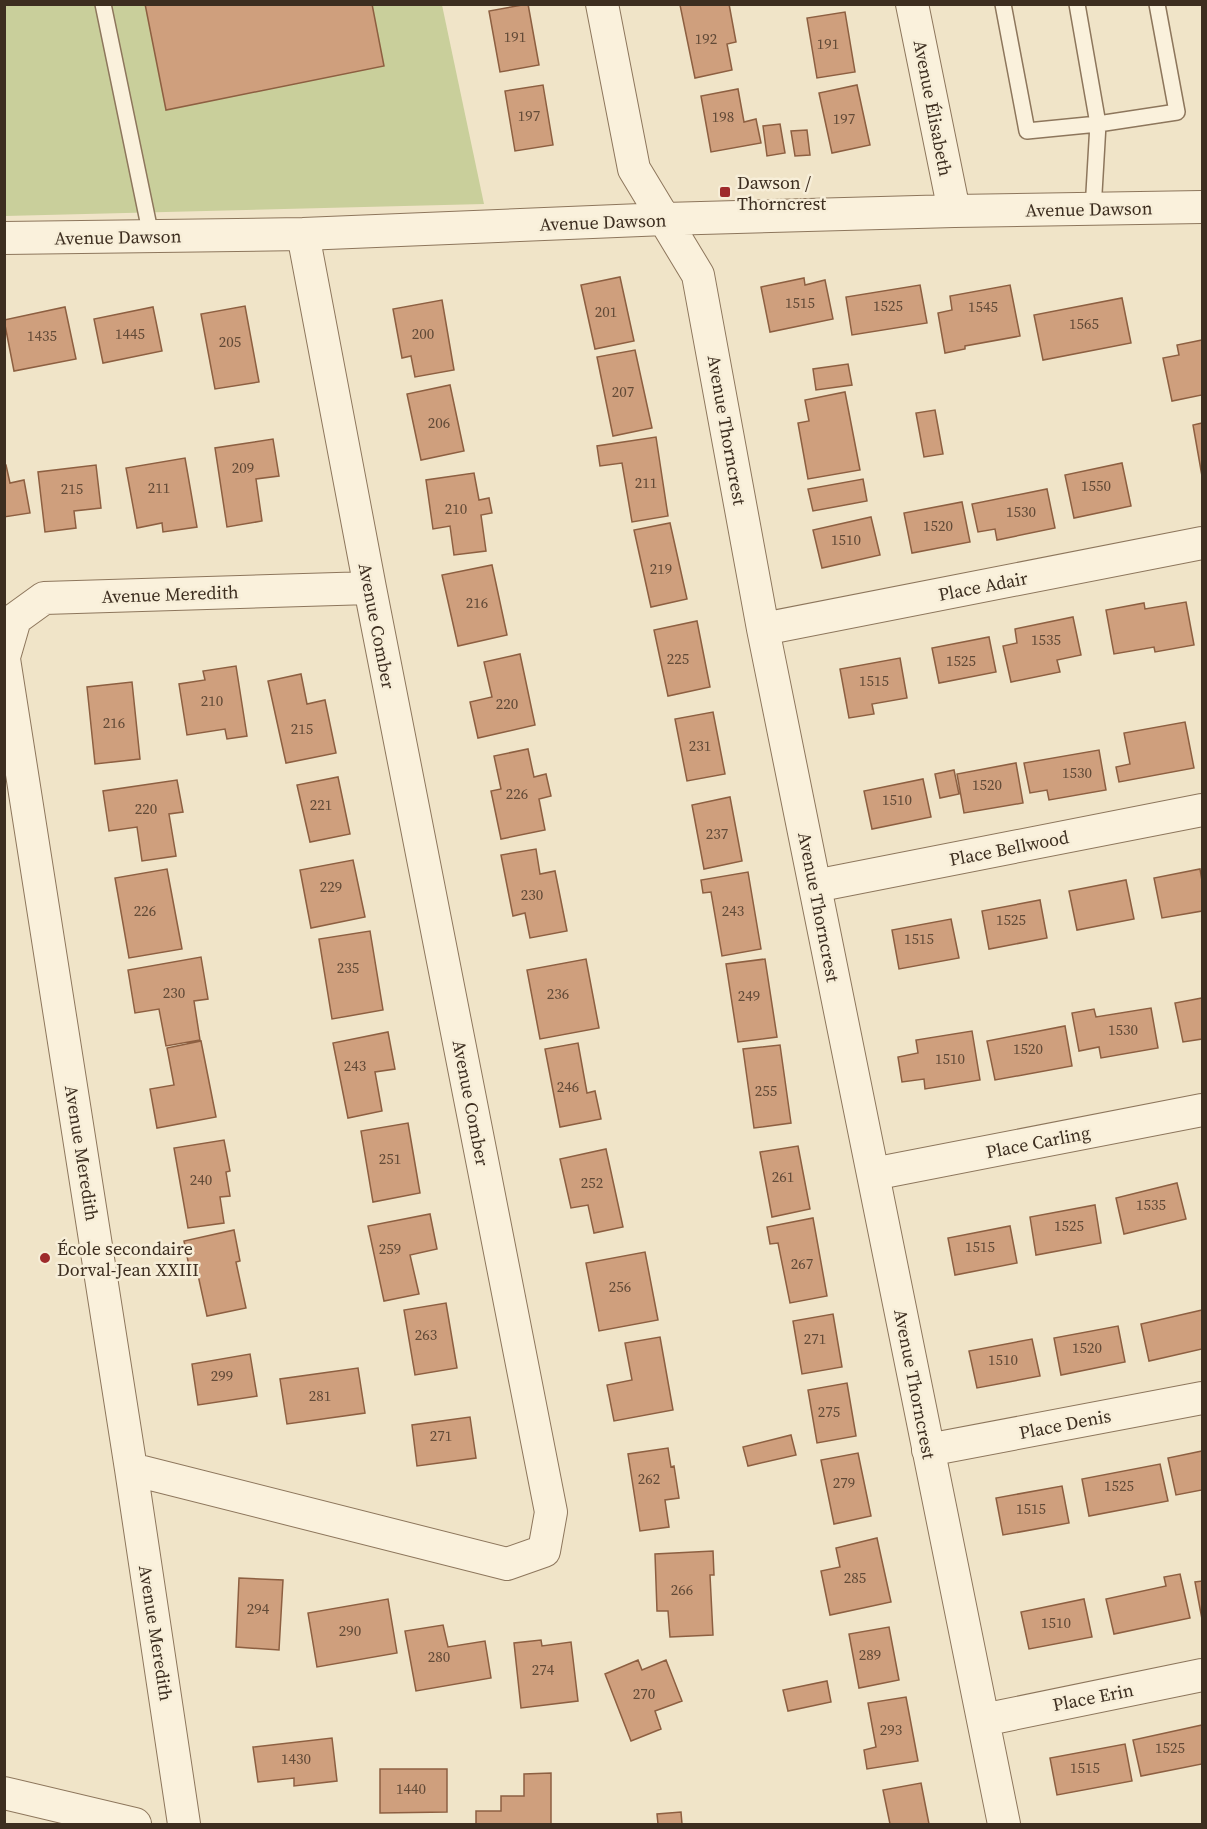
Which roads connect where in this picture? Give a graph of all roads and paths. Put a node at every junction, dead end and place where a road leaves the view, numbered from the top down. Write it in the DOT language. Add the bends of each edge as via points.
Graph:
graph roads {
  1 [pos="103,4"];
  2 [pos="602,4"];
  3 [pos="912,4"];
  4 [pos="1003,4"];
  5 [pos="1077,4"];
  6 [pos="1157,4"];
  7 [pos="1098,124"];
  8 [pos="1203,207"];
  9 [pos="1093,210"];
  10 [pos="954,211"];
  11 [pos="665,219"];
  12 [pos="303,234"];
  13 [pos="151,236"];
  14 [pos="4,238"];
  15 [pos="1203,543"];
  16 [pos="370,588"];
  17 [pos="763,629"];
  18 [pos="4,658"];
  19 [pos="1203,810"];
  20 [pos="815,886"];
  21 [pos="1203,1110"];
  22 [pos="873,1174"];
  23 [pos="1203,1398"];
  24 [pos="928,1450"];
  25 [pos="131,1469"];
  26 [pos="1203,1675"];
  27 [pos="983,1720"];
  28 [pos="4,1793"];
  29 [pos="135,1824"];
  30 [pos="184,1824"];
  31 [pos="1004,1824"];
  1 -- 13 [label="lane"];
  2 -- 11 [label="street, Avenue Thorncrest" via="634,169"];
  3 -- 10 [label="street, Avenue Élisabeth"];
  4 -- 7 [label="lane" via="1027,131"];
  5 -- 7 [label="lane"];
  6 -- 7 [label="lane" via="1177,112"];
  7 -- 9 [label="lane"];
  8 -- 9 [label="street, Avenue Dawson"];
  9 -- 10 [label="street, Avenue Dawson"];
  10 -- 11 [label="street, Avenue Dawson"];
  11 -- 12 [label="street, Avenue Dawson"];
  11 -- 17 [label="street, Avenue Thorncrest" via="698,275"];
  12 -- 13 [label="street, Avenue Dawson"];
  12 -- 16 [label="street, Avenue Comber"];
  13 -- 14 [label="street, Avenue Dawson"];
  15 -- 17 [label="street, Place Adair"];
  16 -- 18 [label="street, Avenue Meredith" via="44,598 15,619"];
  16 -- 25 [label="street, Avenue Comber" via="551,1512 544,1551 507,1564"];
  17 -- 20 [label="street, Avenue Thorncrest"];
  18 -- 25 [label="street, Avenue Meredith"];
  19 -- 20 [label="street, Place Bellwood"];
  20 -- 22 [label="street, Avenue Thorncrest"];
  21 -- 22 [label="street, Place Carling"];
  22 -- 24 [label="street, Avenue Thorncrest"];
  23 -- 24 [label="street, Place Denis"];
  24 -- 27 [label="street, Avenue Thorncrest"];
  25 -- 30 [label="street, Avenue Meredith"];
  26 -- 27 [label="street, Place Erin"];
  27 -- 31 [label="street, Avenue Thorncrest"];
  28 -- 29 [label="street"];
}
